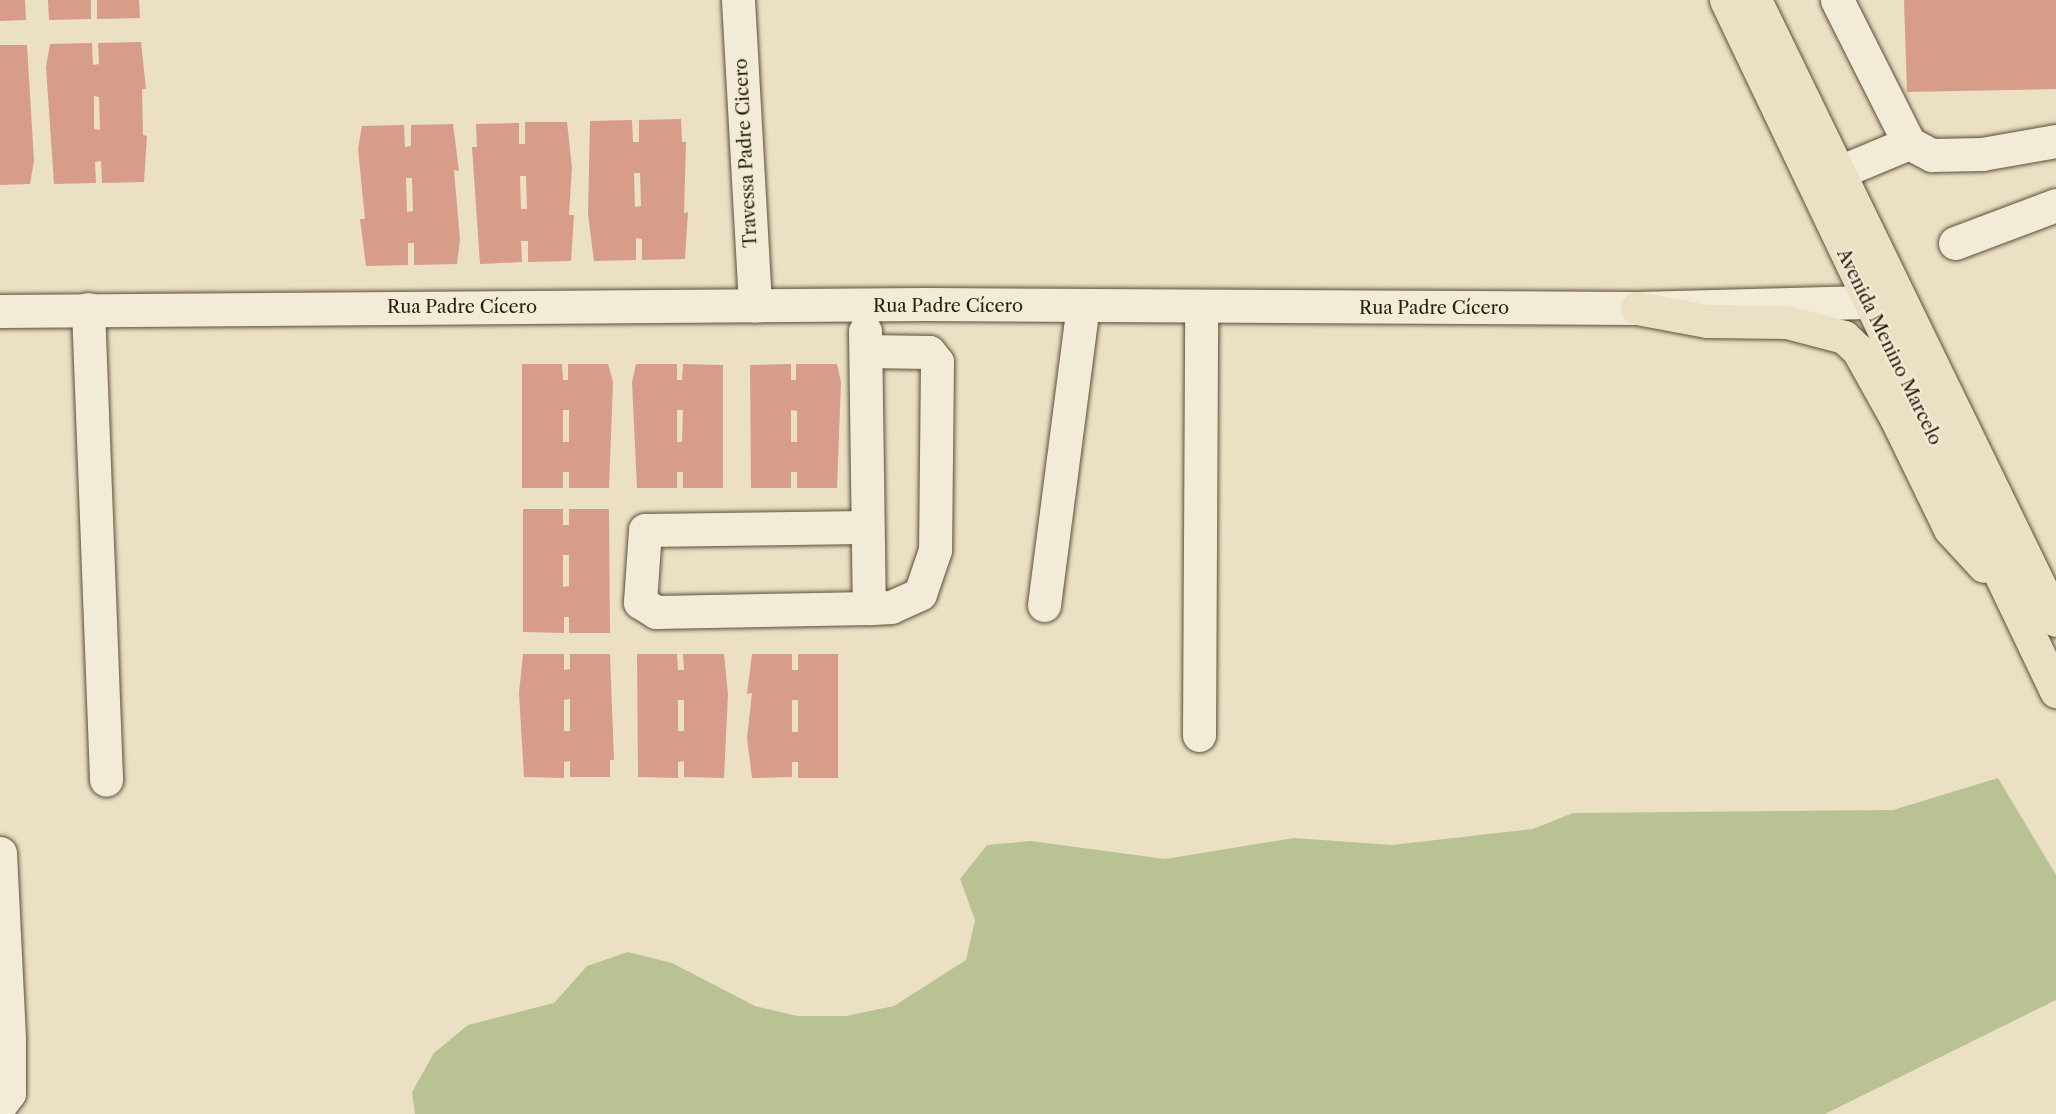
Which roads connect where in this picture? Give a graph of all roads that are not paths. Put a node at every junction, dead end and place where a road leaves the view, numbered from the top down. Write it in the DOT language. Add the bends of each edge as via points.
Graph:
graph roads {
  1 [pos="738,0"];
  2 [pos="1726,0"];
  3 [pos="1755,0"];
  4 [pos="1837,0"];
  5 [pos="2056,141"];
  6 [pos="1909,143"];
  7 [pos="1837,173"];
  8 [pos="2056,206"];
  9 [pos="1955,243"];
  10 [pos="1881,299"];
  11 [pos="755,306"];
  12 [pos="866,306"];
  13 [pos="1083,306"];
  14 [pos="1201,307"];
  15 [pos="1637,308"];
  16 [pos="88,309"];
  17 [pos="0,311"];
  18 [pos="866,351"];
  19 [pos="866,527"];
  20 [pos="2004,587"];
  21 [pos="1044,605"];
  22 [pos="869,608"];
  23 [pos="2056,620"];
  24 [pos="2056,691"];
  25 [pos="1199,735"];
  26 [pos="106,780"];
  27 [pos="0,853"];
  28 [pos="5,1040"];
  29 [pos="0,1105"];
  1 -- 11 [label="street, Travessa Padre Cicero"];
  2 -- 10 [label="main road, Avenida Menino Marcelo"];
  3 -- 7 [label="main road, Avenida Menino Marcelo"];
  4 -- 6 [label="street"];
  5 -- 6 [label="street" via="1932,155"];
  6 -- 7 [label="street"];
  7 -- 10 [label="main road, Avenida Menino Marcelo"];
  8 -- 9 [label="street"];
  10 -- 15 [label="street, Rua Padre Cícero"];
  10 -- 20 [label="main road, Avenida Menino Marcelo"];
  10 -- 23 [label="main road, Avenida Menino Marcelo"];
  11 -- 12 [label="street, Rua Padre Cícero"];
  11 -- 16 [label="street, Rua Padre Cícero"];
  12 -- 13 [label="street, Rua Padre Cícero"];
  12 -- 18 [label="street"];
  13 -- 14 [label="street, Rua Padre Cícero"];
  13 -- 21 [label="street"];
  14 -- 15 [label="street, Rua Padre Cícero"];
  14 -- 25 [label="street"];
  15 -- 20 [label="main road" via="1707,321 1787,322 1844,337 1858,350 1896,418 1950,529"];
  16 -- 17 [label="street, Rua Padre Cícero"];
  16 -- 26 [label="street"];
  18 -- 19 [label="street"];
  18 -- 22 [label="street" via="929,352 937,362 931,573 920,594 907,602"];
  19 -- 22 [label="street"];
  19 -- 22 [label="street" via="645,530 640,602 656,612"];
  20 -- 24 [label="main road, Avenida Menino Marcelo"];
  27 -- 28 [label="street"];
  28 -- 29 [label="street" via="9,1093"];
}
